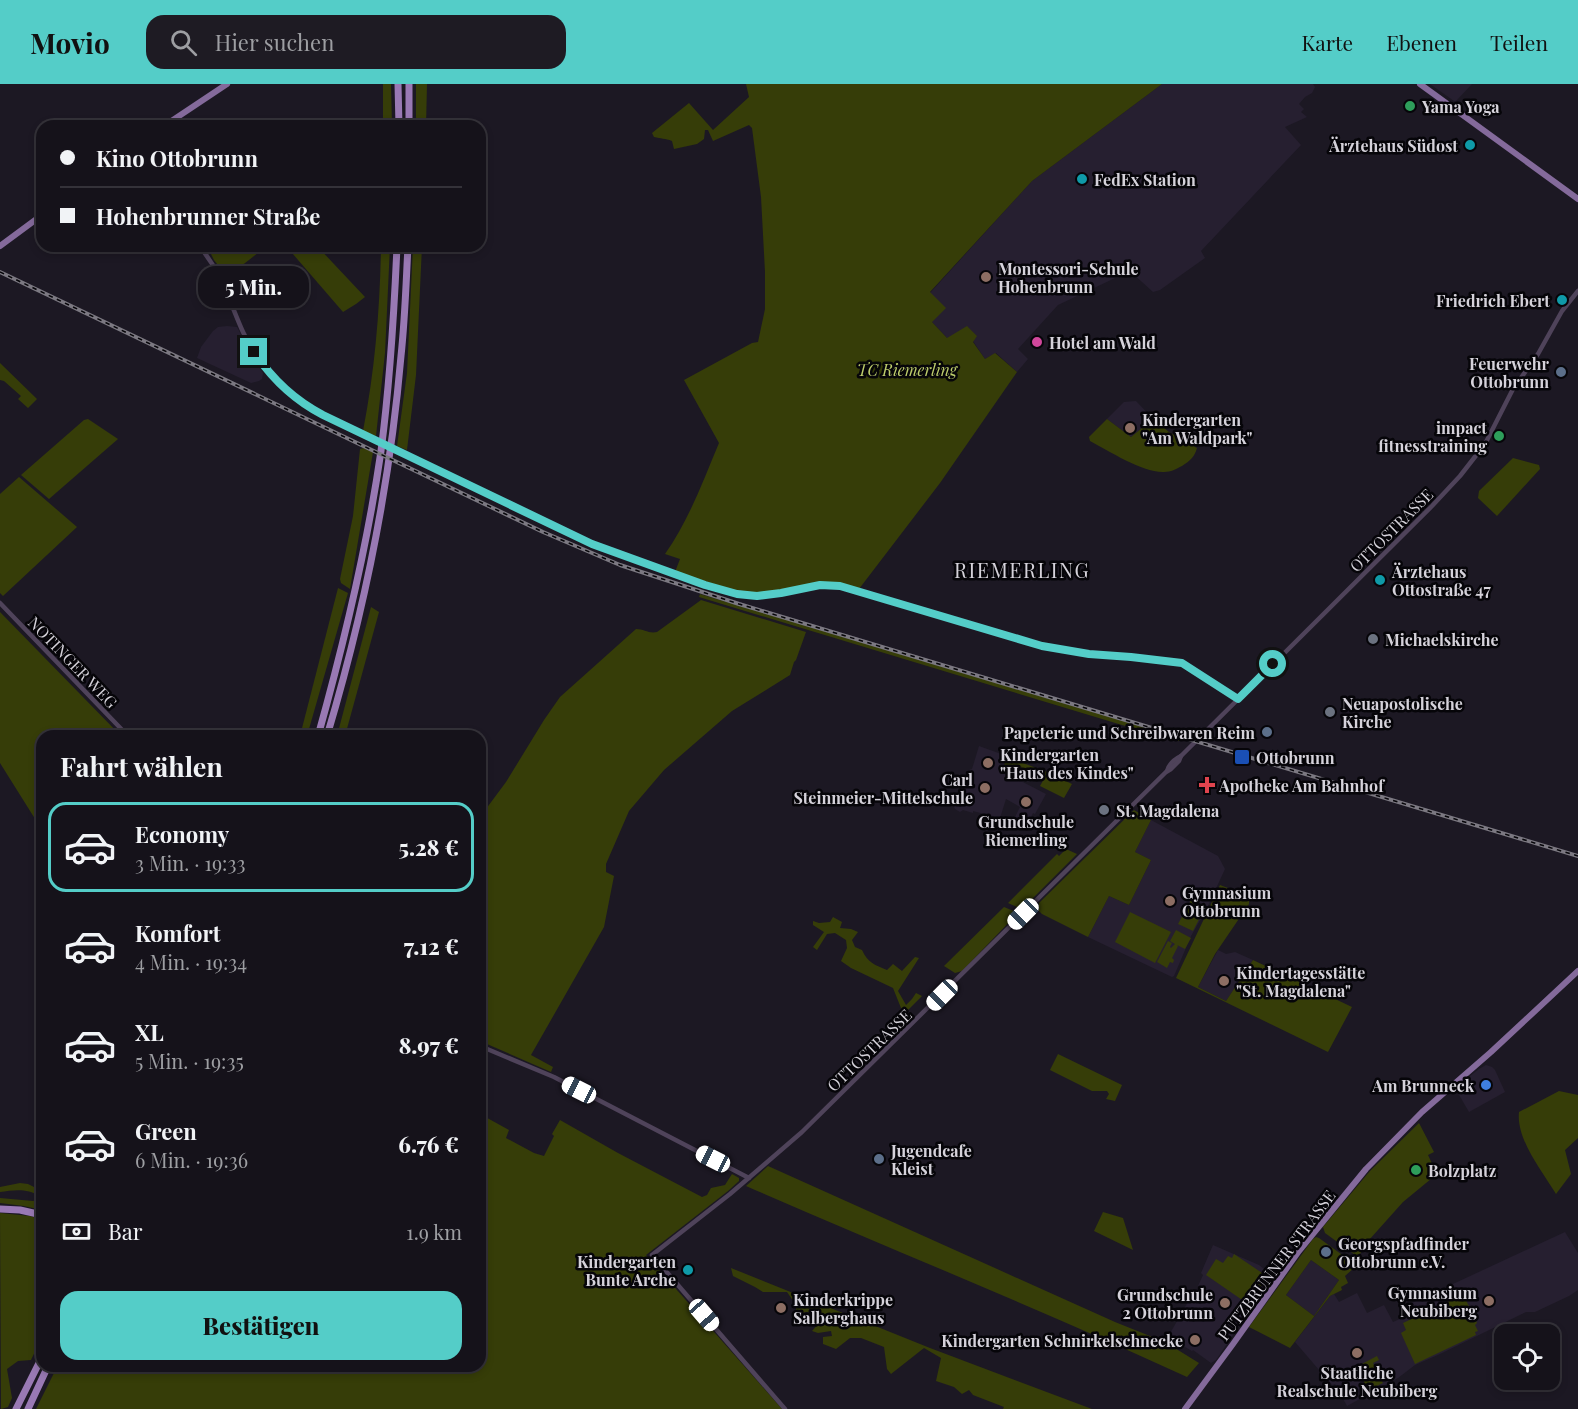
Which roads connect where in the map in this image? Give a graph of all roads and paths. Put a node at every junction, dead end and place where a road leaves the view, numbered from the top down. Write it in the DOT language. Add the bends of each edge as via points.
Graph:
graph roads {
  1 [pos="227,84"];
  2 [pos="398,84"];
  3 [pos="409,84"];
  4 [pos="1420,84"];
  5 [pos="173,120"];
  6 [pos="399,120"];
  7 [pos="409,120"];
  8 [pos="1578,199"];
  9 [pos="36,219"];
  10 [pos="0,246"];
  11 [pos="204,252"];
  12 [pos="397,252"];
  13 [pos="408,252"];
  14 [pos="1578,291"];
  15 [pos="0,603"];
  16 [pos="1238,699"];
  17 [pos="122,730"];
  18 [pos="320,730"];
  19 [pos="329,730"];
  20 [pos="1578,971"];
  21 [pos="486,1049"];
  22 [pos="749,1178"];
  23 [pos="0,1209"];
  24 [pos="36,1214"];
  25 [pos="36,1369"];
  26 [pos="45,1372"];
  27 [pos="16,1409"];
  28 [pos="28,1409"];
  29 [pos="785,1409"];
  30 [pos="1185,1409"];
  1 -- 5 [label="main road"];
  2 -- 6 [label="highway"];
  3 -- 7 [label="highway"];
  4 -- 8 [label="main road"];
  9 -- 10 [label="main road"];
  11 -- 16 [label="street, bridge" via="226,289 254,352 268,372 308,407 592,544 725,591 757,596 820,585 840,586 1042,646 1182,663"];
  12 -- 18 [label="highway" via="391,358 372,506"];
  13 -- 19 [label="highway" via="401,356 381,508 363,599"];
  14 -- 16 [label="street, OTTOSTRASSE" via="1513,389 1485,444 1460,476"];
  15 -- 17 [label="street, NOTINGER WEG"];
  16 -- 22 [label="street, OTTOSTRASSE" via="807,1127"];
  20 -- 30 [label="main road, PUTZBRUNNER STRASSE" via="1427,1107 1366,1169 1299,1251"];
  21 -- 22 [label="street" via="554,1077"];
  22 -- 29 [label="street, OTTOSTRASSE" via="652,1255"];
  23 -- 24 [label="highway"];
  25 -- 27 [label="highway"];
  26 -- 28 [label="highway"];
}
